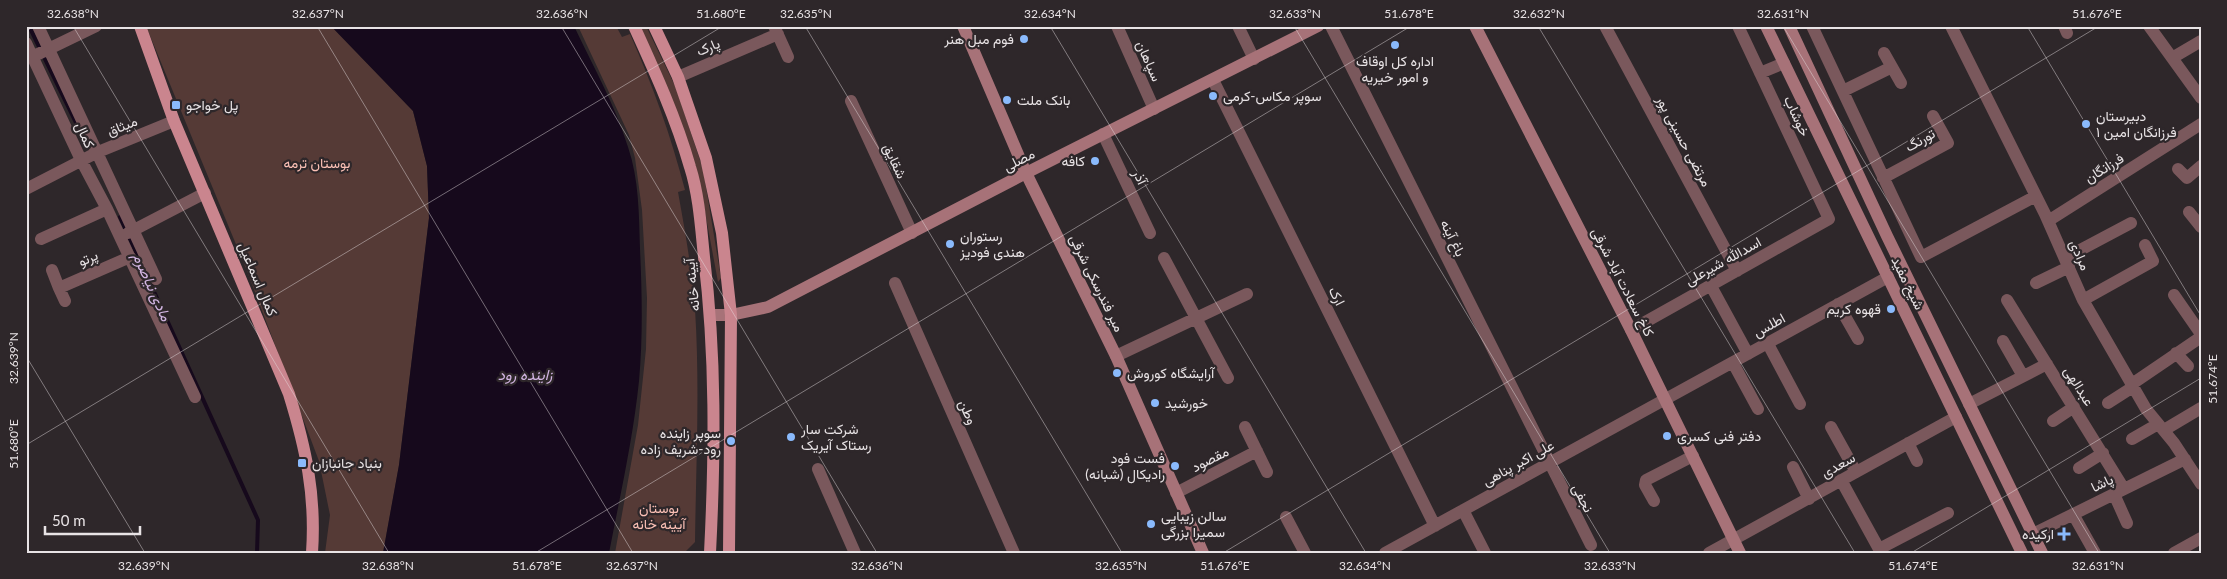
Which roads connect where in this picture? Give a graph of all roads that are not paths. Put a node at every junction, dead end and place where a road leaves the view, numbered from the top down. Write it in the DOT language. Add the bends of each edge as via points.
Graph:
graph roads {
  1 [pos="38,26"];
  2 [pos="96,26"];
  3 [pos="140,26"];
  4 [pos="634,26"];
  5 [pos="654,26"];
  6 [pos="963,26"];
  7 [pos="1117,26"];
  8 [pos="1238,26"];
  9 [pos="1318,26"];
  10 [pos="1331,26"];
  11 [pos="1475,26"];
  12 [pos="1605,26"];
  13 [pos="1738,26"];
  14 [pos="1766,26"];
  15 [pos="1788,26"];
  16 [pos="1812,26"];
  17 [pos="1951,26"];
  18 [pos="2149,26"];
  19 [pos="776,30"];
  20 [pos="2201,41"];
  21 [pos="49,50"];
  22 [pos="1823,50"];
  23 [pos="29,51"];
  24 [pos="1884,53"];
  25 [pos="788,57"];
  26 [pos="2172,58"];
  27 [pos="1254,59"];
  28 [pos="1804,60"];
  29 [pos="1784,63"];
  30 [pos="1892,67"];
  31 [pos="1760,73"];
  32 [pos="678,76"];
  33 [pos="1213,80"];
  34 [pos="1901,83"];
  35 [pos="1843,91"];
  36 [pos="2201,98"];
  37 [pos="851,101"];
  38 [pos="1154,109"];
  39 [pos="1933,116"];
  40 [pos="174,121"];
  41 [pos="2200,126"];
  42 [pos="1103,134"];
  43 [pos="98,152"];
  44 [pos="81,160"];
  45 [pos="2201,166"];
  46 [pos="2178,169"];
  47 [pos="1026,173"];
  48 [pos="1884,178"];
  49 [pos="26,189"];
  50 [pos="205,193"];
  51 [pos="2036,196"];
  52 [pos="108,209"];
  53 [pos="2189,212"];
  54 [pos="1829,219"];
  55 [pos="2048,221"];
  56 [pos="2131,223"];
  57 [pos="2201,228"];
  58 [pos="134,230"];
  59 [pos="912,233"];
  60 [pos="1150,233"];
  61 [pos="1887,236"];
  62 [pos="120,237"];
  63 [pos="41,240"];
  64 [pos="1872,244"];
  65 [pos="2145,245"];
  66 [pos="130,257"];
  67 [pos="1164,258"];
  68 [pos="2067,262"];
  69 [pos="1903,268"];
  70 [pos="52,270"];
  71 [pos="1736,271"];
  72 [pos="1888,275"];
  73 [pos="156,279"];
  74 [pos="894,283"];
  75 [pos="2036,283"];
  76 [pos="1711,286"];
  77 [pos="59,288"];
  78 [pos="1247,294"];
  79 [pos="2174,295"];
  80 [pos="2007,300"];
  81 [pos="2083,300"];
  82 [pos="65,301"];
  83 [pos="1838,304"];
  84 [pos="711,315"];
  85 [pos="731,315"];
  86 [pos="1196,318"];
  87 [pos="1631,330"];
  88 [pos="2201,335"];
  89 [pos="1858,339"];
  90 [pos="2003,341"];
  91 [pos="1768,344"];
  92 [pos="2176,353"];
  93 [pos="1748,354"];
  94 [pos="1116,356"];
  95 [pos="1733,362"];
  96 [pos="2047,364"];
  97 [pos="2188,366"];
  98 [pos="2023,376"];
  99 [pos="1228,378"];
  100 [pos="2132,386"];
  101 [pos="195,397"];
  102 [pos="1665,400"];
  103 [pos="2108,402"];
  104 [pos="1800,404"];
  105 [pos="1969,404"];
  106 [pos="2074,407"];
  107 [pos="2201,408"];
  108 [pos="1758,409"];
  109 [pos="1956,417"];
  110 [pos="2053,421"];
  111 [pos="1245,427"];
  112 [pos="1831,427"];
  113 [pos="2161,427"];
  114 [pos="2132,439"];
  115 [pos="1908,443"];
  116 [pos="1257,451"];
  117 [pos="2103,453"];
  118 [pos="1693,456"];
  119 [pos="2185,459"];
  120 [pos="1917,461"];
  121 [pos="1548,464"];
  122 [pos="1793,467"];
  123 [pos="2079,468"];
  124 [pos="818,469"];
  125 [pos="2197,470"];
  126 [pos="1268,472"];
  127 [pos="1856,472"];
  128 [pos="1842,480"];
  129 [pos="2201,484"];
  130 [pos="2119,491"];
  131 [pos="1176,493"];
  132 [pos="1809,499"];
  133 [pos="1654,501"];
  134 [pos="1463,510"];
  135 [pos="1948,513"];
  136 [pos="2073,514"];
  137 [pos="1286,517"];
  138 [pos="2127,523"];
  139 [pos="1435,526"];
  140 [pos="2033,534"];
  141 [pos="2201,538"];
  142 [pos="1733,540"];
  143 [pos="1591,545"];
  144 [pos="2019,552"];
  145 [pos="2178,552"];
  146 [pos="312,553"];
  147 [pos="710,553"];
  148 [pos="729,553"];
  149 [pos="855,553"];
  150 [pos="1014,553"];
  151 [pos="1203,553"];
  152 [pos="1305,553"];
  153 [pos="1385,553"];
  154 [pos="1485,553"];
  155 [pos="1709,553"];
  156 [pos="1740,553"];
  157 [pos="2042,553"];
  158 [pos="2095,553"];
  1 -- 21 [label="street"];
  2 -- 21 [label="street"];
  3 -- 40 [label="main road, کمال اسماعیل"];
  4 -- 84 [label="main road, آیینه خانه" via="664,90 691,169"];
  5 -- 32 [label="main road"];
  6 -- 47 [label="main road, میر فندرسکی شرقی"];
  7 -- 38 [label="street, سپاهان"];
  8 -- 27 [label="street"];
  9 -- 27 [label="main road, مصلی"];
  10 -- 121 [label="street, باغ آینه"];
  11 -- 87 [label="main road, کاخ سعادت آباد شرقی"];
  12 -- 71 [label="street, مرتضی حسینی پور"];
  13 -- 31 [label="street, خوشاب"];
  14 -- 29 [label="main road, شیخ مفید"];
  15 -- 28 [label="main road, شیخ مفید"];
  16 -- 22 [label="street"];
  17 -- 51 [label="street, مرادی"];
  18 -- 26 [label="street"];
  19 -- 25 [label="street, پارک"];
  19 -- 32 [label="street, پارک"];
  20 -- 26 [label="street"];
  21 -- 23 [label="street"];
  21 -- 43 [label="street"];
  22 -- 28 [label="street"];
  22 -- 35 [label="street"];
  23 -- 44 [label="street, کمال"];
  24 -- 30 [label="street"];
  26 -- 36 [label="street"];
  27 -- 33 [label="main road, مصلی"];
  28 -- 61 [label="main road, شیخ مفید"];
  29 -- 31 [label="street"];
  29 -- 64 [label="main road, شیخ مفید"];
  30 -- 34 [label="street"];
  30 -- 35 [label="street"];
  31 -- 54 [label="street, خوشاب"];
  32 -- 85 [label="main road" via="706,158 722,233"];
  33 -- 38 [label="main road, مصلی"];
  33 -- 139 [label="street, ارک"];
  35 -- 48 [label="street"];
  37 -- 59 [label="street, شقایق"];
  38 -- 42 [label="main road, مصلی"];
  39 -- 48 [label="street, تورنگ" via="1948,143"];
  40 -- 43 [label="street, میثاق"];
  40 -- 50 [label="main road, کمال اسماعیل"];
  41 -- 55 [label="street, فرزانگان"];
  42 -- 47 [label="main road, مصلی"];
  42 -- 60 [label="street, آذر"];
  43 -- 44 [label="street, میثاق"];
  43 -- 58 [label="street"];
  44 -- 49 [label="street, میثاق"];
  44 -- 52 [label="street, کمال"];
  45 -- 46 [label="street" via="2187,178"];
  47 -- 59 [label="main road, مصلی"];
  47 -- 94 [label="main road, میر فندرسکی شرقی"];
  48 -- 51 [label="street" via="1921,257"];
  50 -- 58 [label="street"];
  50 -- 146 [label="main road, کمال اسماعیل" via="271,349 302,434 313,498"];
  51 -- 55 [label="street, مرادی"];
  52 -- 62 [label="street, کمال"];
  52 -- 63 [label="street"];
  53 -- 57 [label="street"];
  54 -- 71 [label="street, اسدالله شیرعلی"];
  55 -- 68 [label="street, مرادی"];
  56 -- 68 [label="street"];
  58 -- 62 [label="street"];
  58 -- 73 [label="street"];
  59 -- 85 [label="main road, مصلی" via="768,307"];
  61 -- 64 [label="main road" via="1881,246"];
  61 -- 69 [label="main road, شیخ مفید"];
  62 -- 66 [label="street, کمال"];
  64 -- 72 [label="main road, شیخ مفید"];
  65 -- 81 [label="street" via="2154,261"];
  66 -- 77 [label="street, پرتو"];
  66 -- 101 [label="street, کمال"];
  67 -- 86 [label="street"];
  68 -- 75 [label="street"];
  68 -- 81 [label="street, مرادی"];
  69 -- 72 [label="main road" via="1894,264 1888,267"];
  69 -- 105 [label="main road, شیخ مفید"];
  70 -- 77 [label="street"];
  71 -- 76 [label="street, اسدالله شیرعلی"];
  72 -- 83 [label="street, اطلس"];
  72 -- 109 [label="main road, شیخ مفید"];
  74 -- 150 [label="street, وطن"];
  76 -- 87 [label="street, اسدالله شیرعلی"];
  76 -- 93 [label="street"];
  77 -- 82 [label="street"];
  78 -- 86 [label="street"];
  79 -- 88 [label="street"];
  80 -- 96 [label="street, عبدالهی"];
  81 -- 100 [label="street, مرادی"];
  83 -- 89 [label="street"];
  83 -- 91 [label="street, اطلس"];
  84 -- 85 [label="main road, مصلی"];
  84 -- 147 [label="main road, آیینه خانه" via="714,446"];
  85 -- 148 [label="main road"];
  86 -- 94 [label="street"];
  86 -- 99 [label="street"];
  87 -- 102 [label="main road, کاخ سعادت آباد شرقی"];
  88 -- 92 [label="street"];
  90 -- 98 [label="street"];
  91 -- 93 [label="street, اطلس"];
  91 -- 104 [label="street"];
  92 -- 97 [label="street"];
  92 -- 100 [label="street"];
  93 -- 95 [label="street, اطلس"];
  94 -- 131 [label="main road, میر فندرسکی شرقی"];
  95 -- 102 [label="street, اطلس"];
  95 -- 108 [label="street"];
  96 -- 98 [label="street"];
  96 -- 106 [label="street, عبدالهی"];
  98 -- 105 [label="street"];
  100 -- 103 [label="street"];
  100 -- 113 [label="street, مرادی"];
  102 -- 118 [label="main road, کاخ سعادت آباد شرقی"];
  102 -- 121 [label="street, علی اکبر پناهی"];
  105 -- 140 [label="main road, شیخ مفید"];
  106 -- 110 [label="street"];
  106 -- 117 [label="street, عبدالهی"];
  107 -- 113 [label="street"];
  109 -- 115 [label="street, سعدی"];
  109 -- 144 [label="main road, شیخ مفید"];
  111 -- 116 [label="street"];
  112 -- 127 [label="street"];
  113 -- 114 [label="street"];
  113 -- 119 [label="street, مرادی"];
  115 -- 120 [label="street"];
  115 -- 127 [label="street, سعدی"];
  116 -- 126 [label="street"];
  116 -- 131 [label="street, مقصود"];
  117 -- 123 [label="street"];
  117 -- 130 [label="street, عبدالهی"];
  118 -- 133 [label="street" via="1646,480 1645,485"];
  118 -- 142 [label="main road, کاخ سعادت آباد شرقی"];
  119 -- 125 [label="street, مرادی"];
  119 -- 130 [label="street, پاشا"];
  121 -- 134 [label="street, علی اکبر پناهی"];
  121 -- 143 [label="street, نجفی"];
  122 -- 132 [label="street"];
  124 -- 149 [label="street"];
  125 -- 129 [label="street, مرادی"];
  127 -- 128 [label="street, سعدی"];
  128 -- 132 [label="street, سعدی"];
  128 -- 135 [label="street" via="1879,549"];
  130 -- 136 [label="street, پاشا"];
  130 -- 138 [label="street, عبدالهی"];
  131 -- 151 [label="main road, میر فندرسکی شرقی"];
  132 -- 142 [label="street, سعدی"];
  134 -- 139 [label="street, علی اکبر پناهی"];
  134 -- 154 [label="street"];
  136 -- 140 [label="street, پاشا"];
  136 -- 158 [label="street"];
  137 -- 152 [label="street"];
  139 -- 153 [label="street, علی اکبر پناهی"];
  140 -- 157 [label="main road, شیخ مفید"];
  141 -- 145 [label="street"];
  142 -- 155 [label="street, سعدی"];
  142 -- 156 [label="main road, کاخ سعادت آباد شرقی"];
}
